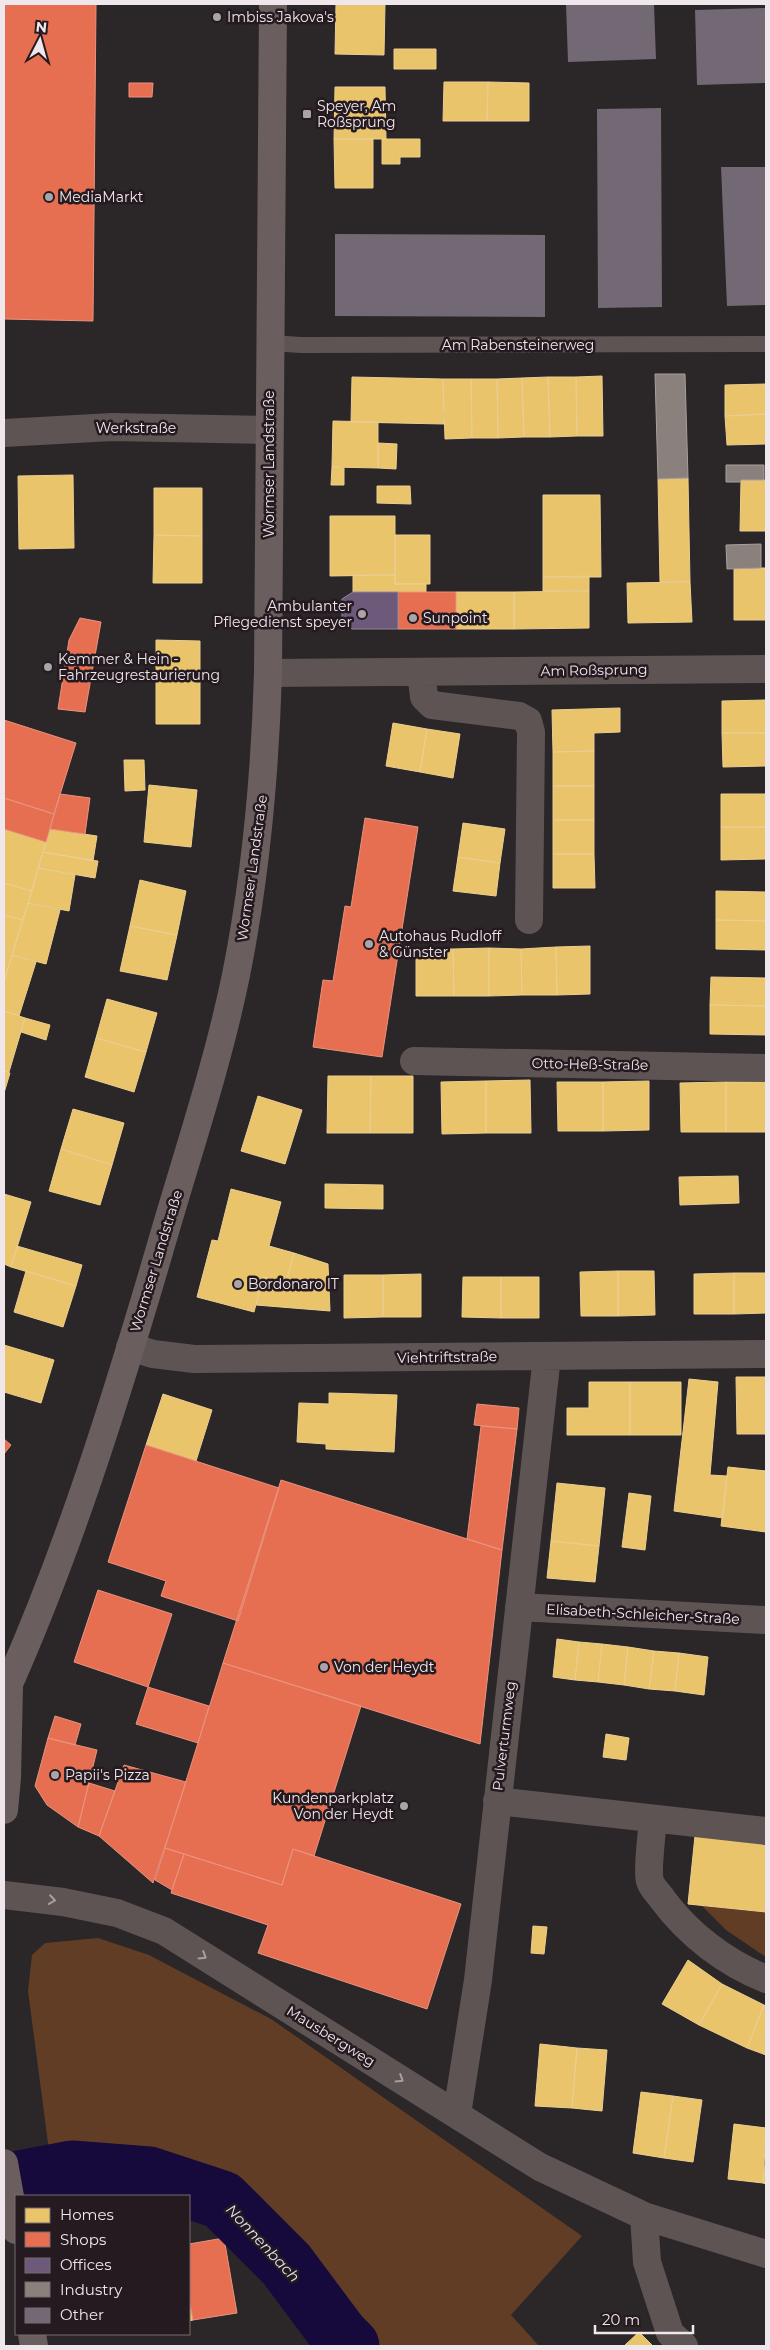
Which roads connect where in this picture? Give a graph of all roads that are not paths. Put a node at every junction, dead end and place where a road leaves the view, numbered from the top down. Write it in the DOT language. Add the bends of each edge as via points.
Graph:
graph roads {
  1 [pos="273,4"];
  2 [pos="270,343"];
  3 [pos="766,344"];
  4 [pos="269,430"];
  5 [pos="4,433"];
  6 [pos="766,669"];
  7 [pos="421,672"];
  8 [pos="268,673"];
  9 [pos="529,920"];
  10 [pos="414,1061"];
  11 [pos="766,1068"];
  12 [pos="130,1347"];
  13 [pos="766,1354"];
  14 [pos="547,1356"];
  15 [pos="519,1607"];
  16 [pos="35,1619"];
  17 [pos="766,1620"];
  18 [pos="4,1646"];
  19 [pos="6,1690"];
  20 [pos="497,1801"];
  21 [pos="4,1810"];
  22 [pos="653,1819"];
  23 [pos="766,1830"];
  24 [pos="4,1895"];
  25 [pos="766,1979"];
  26 [pos="457,2114"];
  27 [pos="4,2163"];
  28 [pos="644,2216"];
  29 [pos="15,2222"];
  30 [pos="766,2254"];
  31 [pos="684,2346"];
  1 -- 2 [label="main road, Wormser Landstraße"];
  2 -- 3 [label="lane, Am Rabensteinerweg"];
  2 -- 4 [label="main road, Wormser Landstraße"];
  4 -- 5 [label="street, Werkstraße" via="112,427"];
  4 -- 8 [label="main road, Wormser Landstraße"];
  6 -- 7 [label="street, Am Roßsprung"];
  7 -- 8 [label="street, Am Roßsprung"];
  7 -- 9 [label="street" via="424,696 432,705 518,716 528,721 531,732"];
  8 -- 12 [label="main road, Wormser Landstraße" via="259,837 236,977"];
  10 -- 11 [label="street, Otto-Heß-Straße"];
  12 -- 14 [label="street, Viehtriftstraße" via="153,1354 194,1359"];
  12 -- 16 [label="main road, Wormser Landstraße" via="98,1451"];
  13 -- 14 [label="street, Viehtriftstraße"];
  14 -- 15 [label="street, Pulverturmweg"];
  15 -- 17 [label="street, Elisabeth-Schleicher-Straße"];
  15 -- 20 [label="street, Pulverturmweg"];
  16 -- 18 [label="main road"];
  16 -- 19 [label="main road, Wormser Landstraße"];
  19 -- 21 [label="main road"];
  20 -- 22 [label="street"];
  20 -- 26 [label="street, Pulverturmweg" via="478,1980"];
  22 -- 23 [label="street"];
  22 -- 25 [label="street" via="650,1880 656,1890 685,1926 704,1943"];
  24 -- 26 [label="street, Mausbergweg, one-way" via="117,1913 164,1932"];
  26 -- 28 [label="street, Mausbergweg" via="540,2168"];
  27 -- 29 [label="main road"];
  28 -- 30 [label="street, Mausbergweg"];
  28 -- 31 [label="street" via="646,2262 670,2333"];
}
